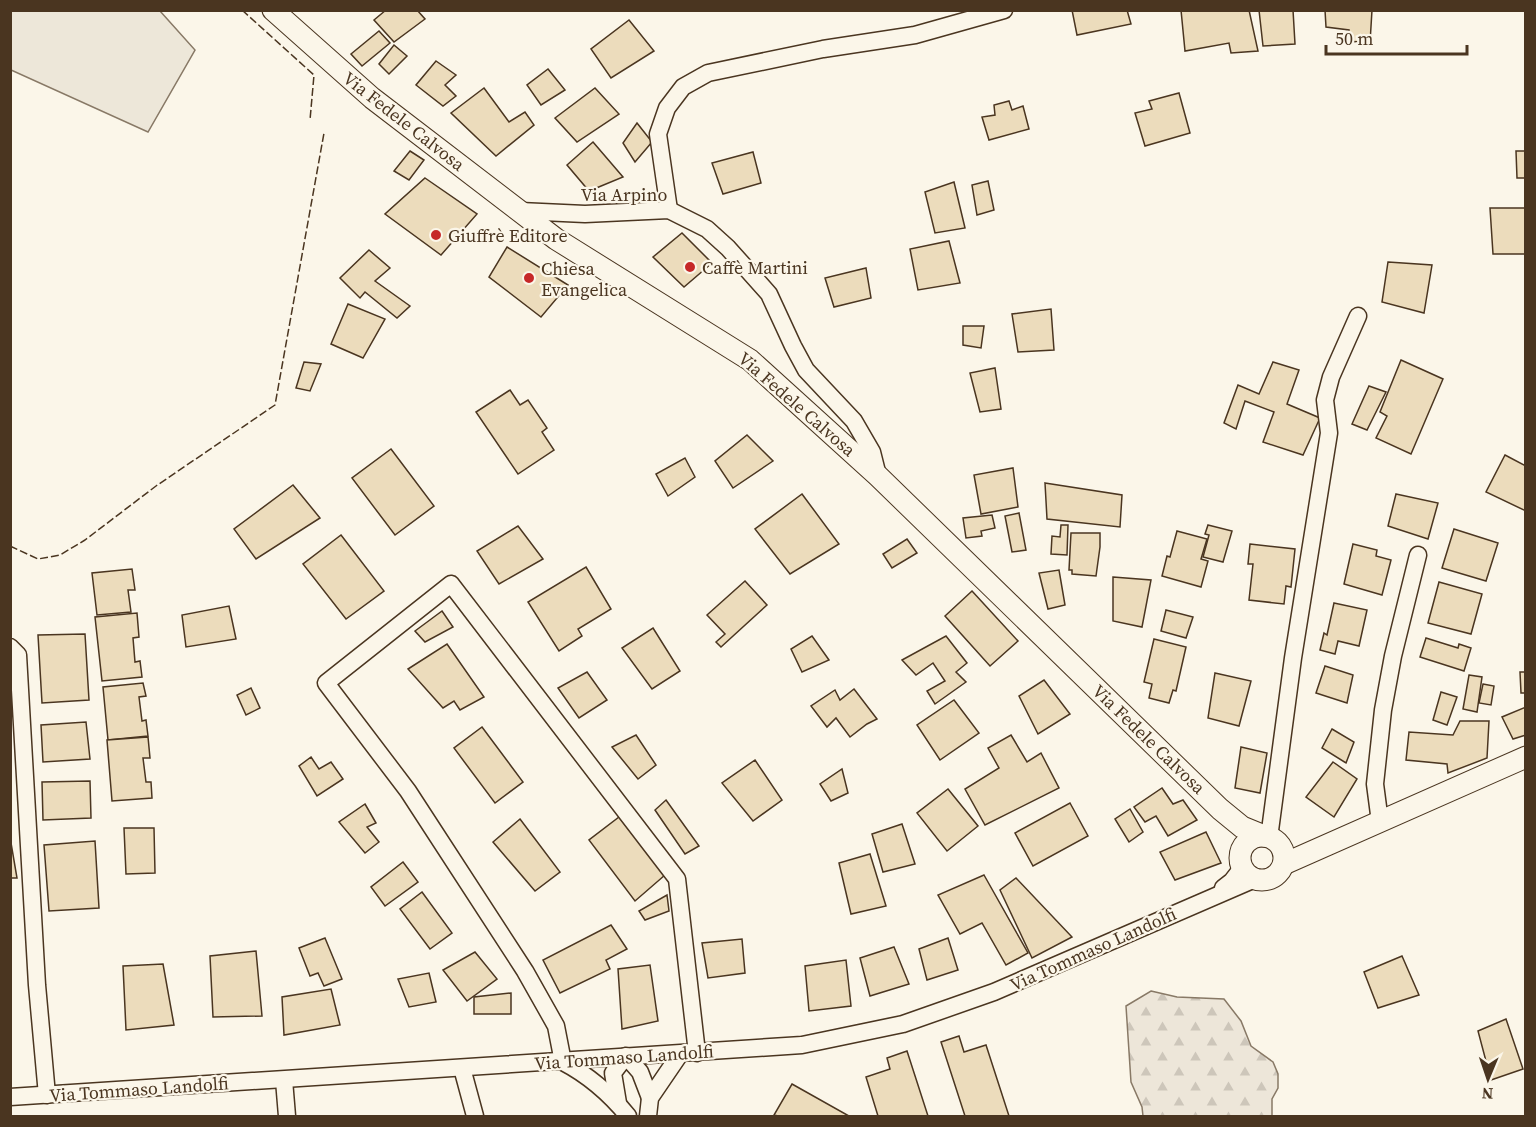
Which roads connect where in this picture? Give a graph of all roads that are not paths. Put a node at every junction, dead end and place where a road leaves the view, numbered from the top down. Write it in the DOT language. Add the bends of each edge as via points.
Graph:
graph roads {
  1 [pos="273,10"];
  2 [pos="1004,10"];
  3 [pos="669,210"];
  4 [pos="520,211"];
  5 [pos="1358,316"];
  6 [pos="879,476"];
  7 [pos="1418,555"];
  8 [pos="10,647"];
  9 [pos="16,714"];
  10 [pos="1526,757"];
  11 [pos="1220,809"];
  12 [pos="1380,822"];
  13 [pos="1274,845"];
  14 [pos="1246,868"];
  15 [pos="688,1053"];
  16 [pos="626,1056"];
  17 [pos="562,1062"];
  18 [pos="462,1068"];
  19 [pos="284,1080"];
  20 [pos="47,1095"];
  21 [pos="10,1097"];
  22 [pos="650,1098"];
  23 [pos="623,1110"];
  24 [pos="287,1116"];
  25 [pos="475,1116"];
  26 [pos="648,1116"];
  1 -- 4 [label="street, Via Fedele Calvosa" via="372,98"];
  2 -- 3 [label="street" via="915,35 708,73 683,87 667,108 658,134"];
  3 -- 4 [label="street, Via Arpino" via="585,214"];
  3 -- 6 [label="street, Via Arpino" via="707,229 769,294 806,370 854,421 872,452"];
  4 -- 6 [label="street, Via Fedele Calvosa" via="556,239 750,360"];
  5 -- 13 [label="street" via="1325,400 1329,433 1293,658"];
  6 -- 11 [label="street, Via Fedele Calvosa"];
  7 -- 12 [label="street" via="1383,710 1375,784"];
  8 -- 9 [label="street" via="18,655"];
  9 -- 20 [label="street"];
  10 -- 12 [label="street"];
  11 -- 13 [label="street, Via Fedele Calvosa"];
  11 -- 14 [label="street, Via Fedele Calvosa"];
  12 -- 13 [label="street" via="1332,842"];
  13 -- 14 [label="street" via="1253,838 1247,842"];
  13 -- 14 [label="street" via="1276,875 1270,879"];
  14 -- 15 [label="street, Via Tommaso Landolfi" via="1211,897 994,992 903,1024 802,1045"];
  15 -- 16 [label="street, Via Tommaso Landolfi"];
  15 -- 17 [label="street" via="677,879 451,584 326,683 408,791 525,971 556,1026"];
  15 -- 22 [label="street"];
  16 -- 17 [label="street, Via Tommaso Landolfi"];
  16 -- 22 [label="street" via="640,1072"];
  16 -- 23 [label="street" via="613,1072"];
  17 -- 18 [label="street, Via Tommaso Landolfi"];
  17 -- 23 [label="street" via="582,1072"];
  18 -- 19 [label="street, Via Tommaso Landolfi"];
  18 -- 25 [label="street"];
  19 -- 20 [label="street, Via Tommaso Landolfi"];
  19 -- 24 [label="street"];
  20 -- 21 [label="street, Via Tommaso Landolfi"];
  22 -- 26 [label="street"];
}
